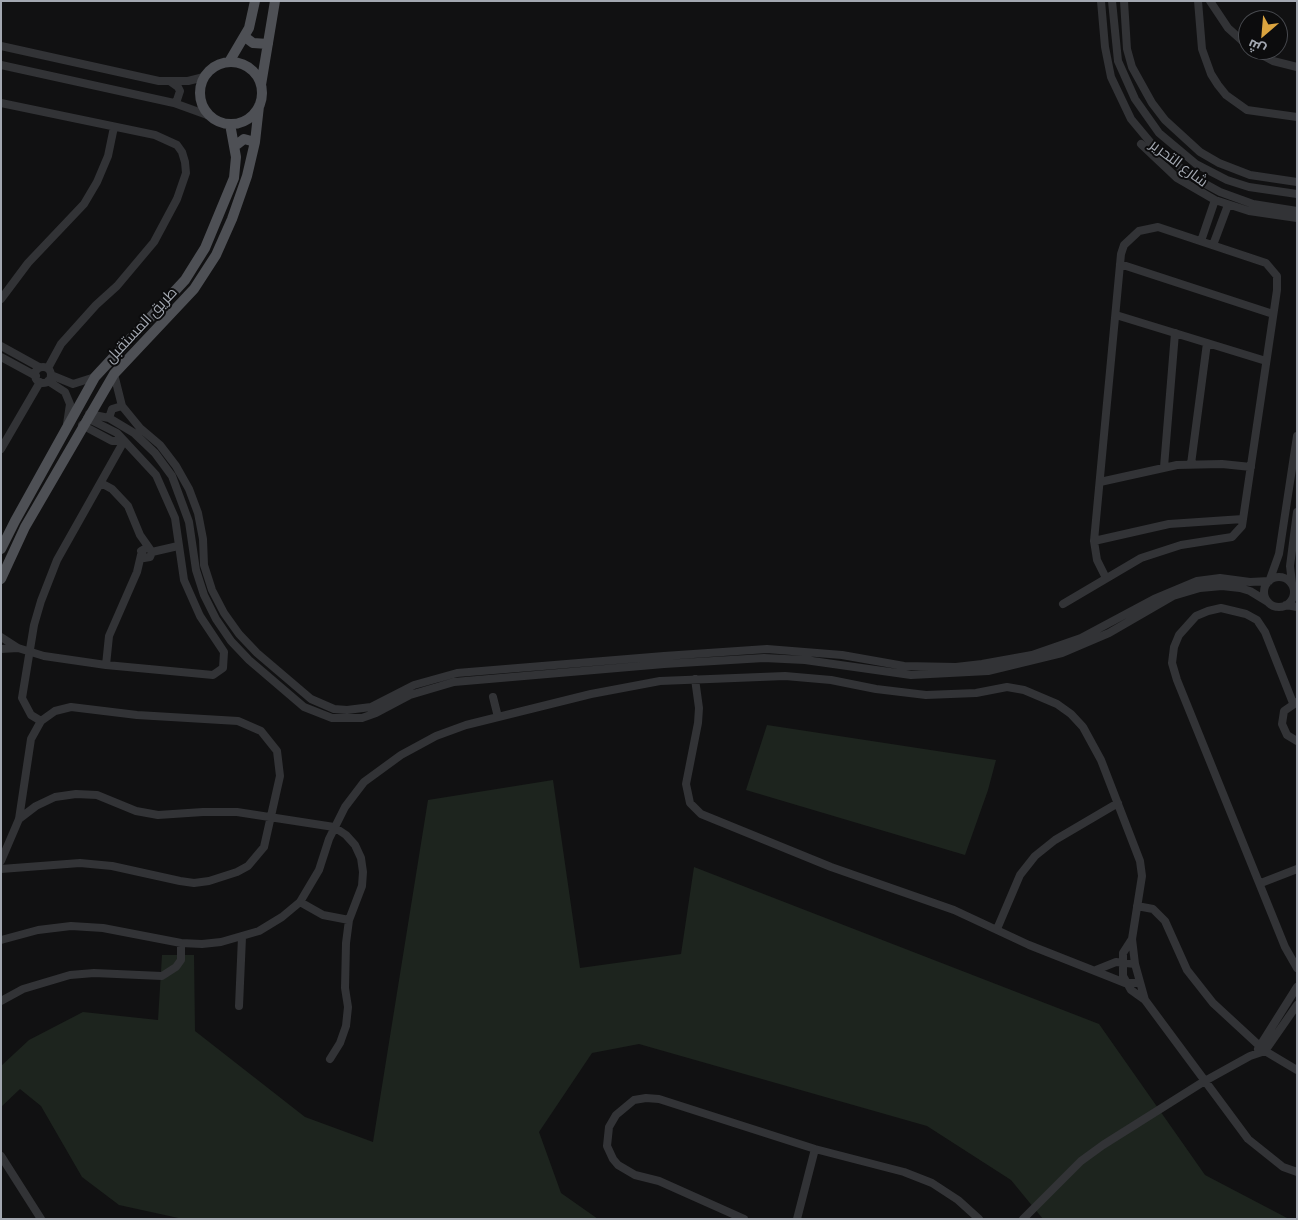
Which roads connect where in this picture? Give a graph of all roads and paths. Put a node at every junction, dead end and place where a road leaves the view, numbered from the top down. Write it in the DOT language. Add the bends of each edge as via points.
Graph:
graph roads {
  1 [pos="256,1"];
  2 [pos="275,1"];
  3 [pos="1101,1"];
  4 [pos="1112,1"];
  5 [pos="1124,1"];
  6 [pos="1198,1"];
  7 [pos="1210,1"];
  8 [pos="245,37"];
  9 [pos="1238,37"];
  10 [pos="268,44"];
  11 [pos="1,46"];
  12 [pos="1271,60"];
  13 [pos="229,62"];
  14 [pos="1,65"];
  15 [pos="1297,68"];
  16 [pos="204,77"];
  17 [pos="171,82"];
  18 [pos="1140,82"];
  19 [pos="261,86"];
  20 [pos="1128,86"];
  21 [pos="1,103"];
  22 [pos="174,103"];
  23 [pos="259,106"];
  24 [pos="210,116"];
  25 [pos="1297,117"];
  26 [pos="230,124"];
  27 [pos="114,127"];
  28 [pos="255,142"];
  29 [pos="1140,144"];
  30 [pos="236,146"];
  31 [pos="1182,154"];
  32 [pos="1174,164"];
  33 [pos="1284,180"];
  34 [pos="1297,182"];
  35 [pos="1283,193"];
  36 [pos="1297,194"];
  37 [pos="1215,200"];
  38 [pos="1228,205"];
  39 [pos="1297,211"];
  40 [pos="1272,212"];
  41 [pos="1297,218"];
  42 [pos="1201,241"];
  43 [pos="1213,245"];
  44 [pos="1120,264"];
  45 [pos="1,299"];
  46 [pos="1273,314"];
  47 [pos="1116,315"];
  48 [pos="1175,333"];
  49 [pos="1208,343"];
  50 [pos="1,346"];
  51 [pos="1,357"];
  52 [pos="1266,361"];
  53 [pos="114,374"];
  54 [pos="44,375"];
  55 [pos="96,377"];
  56 [pos="122,406"];
  57 [pos="109,418"];
  58 [pos="86,419"];
  59 [pos="66,426"];
  60 [pos="1297,436"];
  61 [pos="124,441"];
  62 [pos="1,449"];
  63 [pos="1191,464"];
  64 [pos="1164,467"];
  65 [pos="1251,467"];
  66 [pos="1100,482"];
  67 [pos="101,483"];
  68 [pos="1287,499"];
  69 [pos="1297,501"];
  70 [pos="1297,512"];
  71 [pos="1243,519"];
  72 [pos="1094,541"];
  73 [pos="178,546"];
  74 [pos="1,549"];
  75 [pos="146,553"];
  76 [pos="1106,578"];
  77 [pos="1,579"];
  78 [pos="1270,580"];
  79 [pos="1294,587"];
  80 [pos="1268,602"];
  81 [pos="1063,604"];
  82 [pos="1286,605"];
  83 [pos="1297,607"];
  84 [pos="1,637"];
  85 [pos="18,648"];
  86 [pos="1,649"];
  87 [pos="30,652"];
  88 [pos="664,660"];
  89 [pos="106,666"];
  90 [pos="695,678"];
  91 [pos="493,697"];
  92 [pos="1295,702"];
  93 [pos="498,717"];
  94 [pos="41,720"];
  95 [pos="1297,741"];
  96 [pos="1118,803"];
  97 [pos="272,817"];
  98 [pos="19,819"];
  99 [pos="334,827"];
  100 [pos="1,861"];
  101 [pos="1,869"];
  102 [pos="1297,869"];
  103 [pos="1261,883"];
  104 [pos="300,902"];
  105 [pos="1137,906"];
  106 [pos="349,920"];
  107 [pos="997,929"];
  108 [pos="242,937"];
  109 [pos="1132,939"];
  110 [pos="1,940"];
  111 [pos="181,943"];
  112 [pos="1288,953"];
  113 [pos="1297,957"];
  114 [pos="1121,961"];
  115 [pos="1134,964"];
  116 [pos="1297,968"];
  117 [pos="1096,970"];
  118 [pos="1126,983"];
  119 [pos="1139,983"];
  120 [pos="1297,987"];
  121 [pos="1294,999"];
  122 [pos="1145,1000"];
  123 [pos="1,1001"];
  124 [pos="239,1006"];
  125 [pos="1297,1006"];
  126 [pos="1271,1030"];
  127 [pos="1278,1036"];
  128 [pos="1260,1050"];
  129 [pos="330,1059"];
  130 [pos="1297,1070"];
  131 [pos="1203,1082"];
  132 [pos="815,1149"];
  133 [pos="1,1156"];
  134 [pos="1297,1172"];
  135 [pos="41,1219"];
  136 [pos="744,1219"];
  137 [pos="797,1219"];
  138 [pos="978,1219"];
  139 [pos="1023,1219"];
  1 -- 8 [label="main road"];
  2 -- 10 [label="main road"];
  3 -- 32 [label="street, شارع التحرير" via="1106,55 1117,92 1141,132"];
  4 -- 20 [label="street, شارع التحرير" via="1118,61"];
  5 -- 18 [label="street" via="1127,48"];
  6 -- 25 [label="street" via="1206,62 1222,90 1247,110"];
  7 -- 9 [label="street"];
  8 -- 10 [label="main road" via="253,43"];
  8 -- 13 [label="main road"];
  10 -- 19 [label="main road"];
  11 -- 17 [label="street"];
  12 -- 15 [label="street"];
  13 -- 16 [label="main road" via="218,65"];
  13 -- 19 [label="main road" via="246,66"];
  14 -- 22 [label="street"];
  16 -- 17 [label="street"];
  16 -- 24 [label="main road" via="200,98"];
  17 -- 22 [label="street" via="180,91"];
  18 -- 20 [label="street"];
  18 -- 33 [label="street" via="1165,120 1200,152 1242,173"];
  19 -- 23 [label="main road"];
  20 -- 31 [label="street, شارع التحرير" via="1152,125"];
  21 -- 27 [label="street"];
  22 -- 24 [label="street"];
  23 -- 26 [label="main road" via="244,121"];
  23 -- 28 [label="main road, طريق المستقبل"];
  24 -- 26 [label="main road"];
  26 -- 30 [label="main road, طريق المستقبل"];
  27 -- 45 [label="street" via="108,156 84,204 28,264"];
  27 -- 54 [label="street" via="155,135 177,145 182,152 186,173 167,221 154,242 72,330"];
  28 -- 30 [label="main road" via="244,139"];
  28 -- 53 [label="main road, طريق المستقبل" via="247,176 216,255 194,288"];
  29 -- 37 [label="street" via="1177,178"];
  30 -- 55 [label="main road, طريق المستقبل" via="234,178 205,248 185,280"];
  31 -- 32 [label="street"];
  31 -- 35 [label="street, شارع التحرير" via="1227,180"];
  32 -- 40 [label="street, شارع التحرير" via="1220,192"];
  33 -- 34 [label="street"];
  33 -- 35 [label="street"];
  35 -- 36 [label="street, شارع التحرير"];
  37 -- 38 [label="street"];
  37 -- 42 [label="street"];
  38 -- 40 [label="street"];
  38 -- 43 [label="street"];
  39 -- 40 [label="street, شارع التحرير"];
  40 -- 41 [label="street"];
  42 -- 43 [label="street"];
  42 -- 44 [label="street" via="1168,230 1148,228 1139,231 1124,245"];
  43 -- 46 [label="street" via="1266,263 1273,269 1278,285"];
  44 -- 46 [label="street"];
  44 -- 47 [label="street"];
  46 -- 52 [label="street"];
  47 -- 48 [label="street"];
  47 -- 66 [label="street"];
  48 -- 49 [label="street"];
  48 -- 64 [label="street"];
  49 -- 52 [label="street"];
  49 -- 63 [label="street"];
  50 -- 54 [label="street"];
  51 -- 54 [label="street"];
  52 -- 65 [label="street"];
  53 -- 56 [label="street"];
  53 -- 58 [label="main road, طريق المستقبل"];
  54 -- 55 [label="street" via="73,384"];
  54 -- 59 [label="street" via="65,392 70,404"];
  54 -- 62 [label="street"];
  55 -- 59 [label="main road, طريق المستقبل"];
  56 -- 57 [label="street" via="112,409"];
  56 -- 88 [label="street" via="160,445 189,489 198,513 204,565 224,613 257,653 311,700 346,710 371,707 414,685 457,673"];
  57 -- 58 [label="street"];
  57 -- 88 [label="street" via="141,440 172,476 189,522 196,570 216,619 249,660 304,707 317,714 347,720 362,718 410,695 454,682"];
  58 -- 61 [label="street" via="112,441"];
  58 -- 77 [label="main road, طريق المستقبل" via="25,527"];
  59 -- 74 [label="main road, طريق المستقبل"];
  60 -- 68 [label="street"];
  61 -- 67 [label="street"];
  61 -- 73 [label="street" via="156,475 175,518"];
  63 -- 64 [label="street"];
  63 -- 65 [label="street"];
  64 -- 66 [label="street"];
  65 -- 71 [label="street"];
  66 -- 72 [label="street"];
  67 -- 75 [label="street" via="128,506"];
  67 -- 87 [label="street" via="48,580 34,625"];
  68 -- 69 [label="street"];
  68 -- 78 [label="street" via="1279,554"];
  70 -- 79 [label="street" via="1290,566"];
  71 -- 72 [label="street" via="1169,524"];
  71 -- 76 [label="street" via="1238,532 1232,537 1160,550"];
  72 -- 76 [label="street" via="1097,560"];
  73 -- 75 [label="street"];
  73 -- 89 [label="street" via="184,580 200,616 224,652 223,668 213,675"];
  75 -- 89 [label="street" via="109,636"];
  76 -- 81 [label="street"];
  78 -- 79 [label="street" via="1279,577"];
  78 -- 80 [label="street" via="1264,589"];
  78 -- 88 [label="street" via="1250,582 1220,578 1197,581 1168,592 1073,641 1032,655 982,664 904,666 832,654 768,649"];
  79 -- 82 [label="street" via="1291,601"];
  80 -- 82 [label="street"];
  80 -- 88 [label="street" via="1240,588 1200,588 1174,596 1109,633 1062,653 1013,667 962,674 911,675 805,660 764,658"];
  82 -- 83 [label="street"];
  84 -- 85 [label="street"];
  85 -- 86 [label="street"];
  85 -- 87 [label="street"];
  87 -- 89 [label="street"];
  87 -- 94 [label="street" via="22,698 31,715"];
  90 -- 93 [label="street" via="625,686"];
  90 -- 96 [label="street" via="785,676 926,695 976,693 1007,687 1024,690 1057,704 1083,727 1101,760"];
  90 -- 107 [label="street" via="698,723 686,794 696,810 706,818"];
  91 -- 93 [label="street"];
  92 -- 95 [label="street" via="1284,711 1282,724 1287,735"];
  92 -- 103 [label="street" via="1265,632 1251,617 1234,610 1208,610 1196,616 1179,634 1173,654 1174,671"];
  93 -- 99 [label="street" via="436,736 401,755 364,782"];
  94 -- 97 [label="street" via="55,711 71,707 238,721 250,725 270,740 280,763"];
  94 -- 98 [label="street" via="31,740"];
  96 -- 105 [label="street" via="1140,861 1142,876"];
  96 -- 107 [label="street" via="1055,840 1035,856 1020,875"];
  97 -- 98 [label="street" via="227,811 158,815 136,811 97,795 76,794 55,797"];
  97 -- 99 [label="street"];
  97 -- 101 [label="street" via="264,847 257,857 237,872 209,881 180,882 112,866 80,863"];
  98 -- 100 [label="street"];
  99 -- 104 [label="street" via="319,870"];
  99 -- 106 [label="street" via="355,845 361,858 362,886"];
  102 -- 103 [label="street"];
  103 -- 112 [label="street"];
  104 -- 106 [label="street" via="323,915"];
  104 -- 108 [label="street" via="282,917"];
  105 -- 109 [label="street"];
  105 -- 128 [label="street" via="1160,914 1195,982"];
  106 -- 129 [label="street" via="345,965 346,1026"];
  107 -- 117 [label="street"];
  108 -- 111 [label="street" via="221,942"];
  108 -- 124 [label="street"];
  109 -- 114 [label="street"];
  109 -- 115 [label="street"];
  110 -- 111 [label="street" via="70,926 103,928"];
  111 -- 123 [label="street" via="181,960 170,973 162,976 94,973 70,976 23,989"];
  112 -- 113 [label="street"];
  112 -- 116 [label="street"];
  114 -- 115 [label="street"];
  114 -- 117 [label="street"];
  114 -- 118 [label="street"];
  115 -- 119 [label="street"];
  117 -- 118 [label="street"];
  118 -- 119 [label="street"];
  118 -- 122 [label="street"];
  119 -- 122 [label="street"];
  120 -- 121 [label="street"];
  121 -- 126 [label="street"];
  122 -- 131 [label="street"];
  125 -- 127 [label="street"];
  126 -- 127 [label="street"];
  126 -- 128 [label="street"];
  127 -- 128 [label="street"];
  128 -- 130 [label="street"];
  128 -- 131 [label="street"];
  131 -- 134 [label="street" via="1248,1139 1283,1167"];
  131 -- 139 [label="street" via="1081,1161"];
  132 -- 136 [label="street" via="659,1099 634,1100 616,1115 609,1127 607,1146 618,1165"];
  132 -- 137 [label="street"];
  132 -- 138 [label="street" via="886,1167 932,1184 958,1200"];
  133 -- 135 [label="street"];
}
